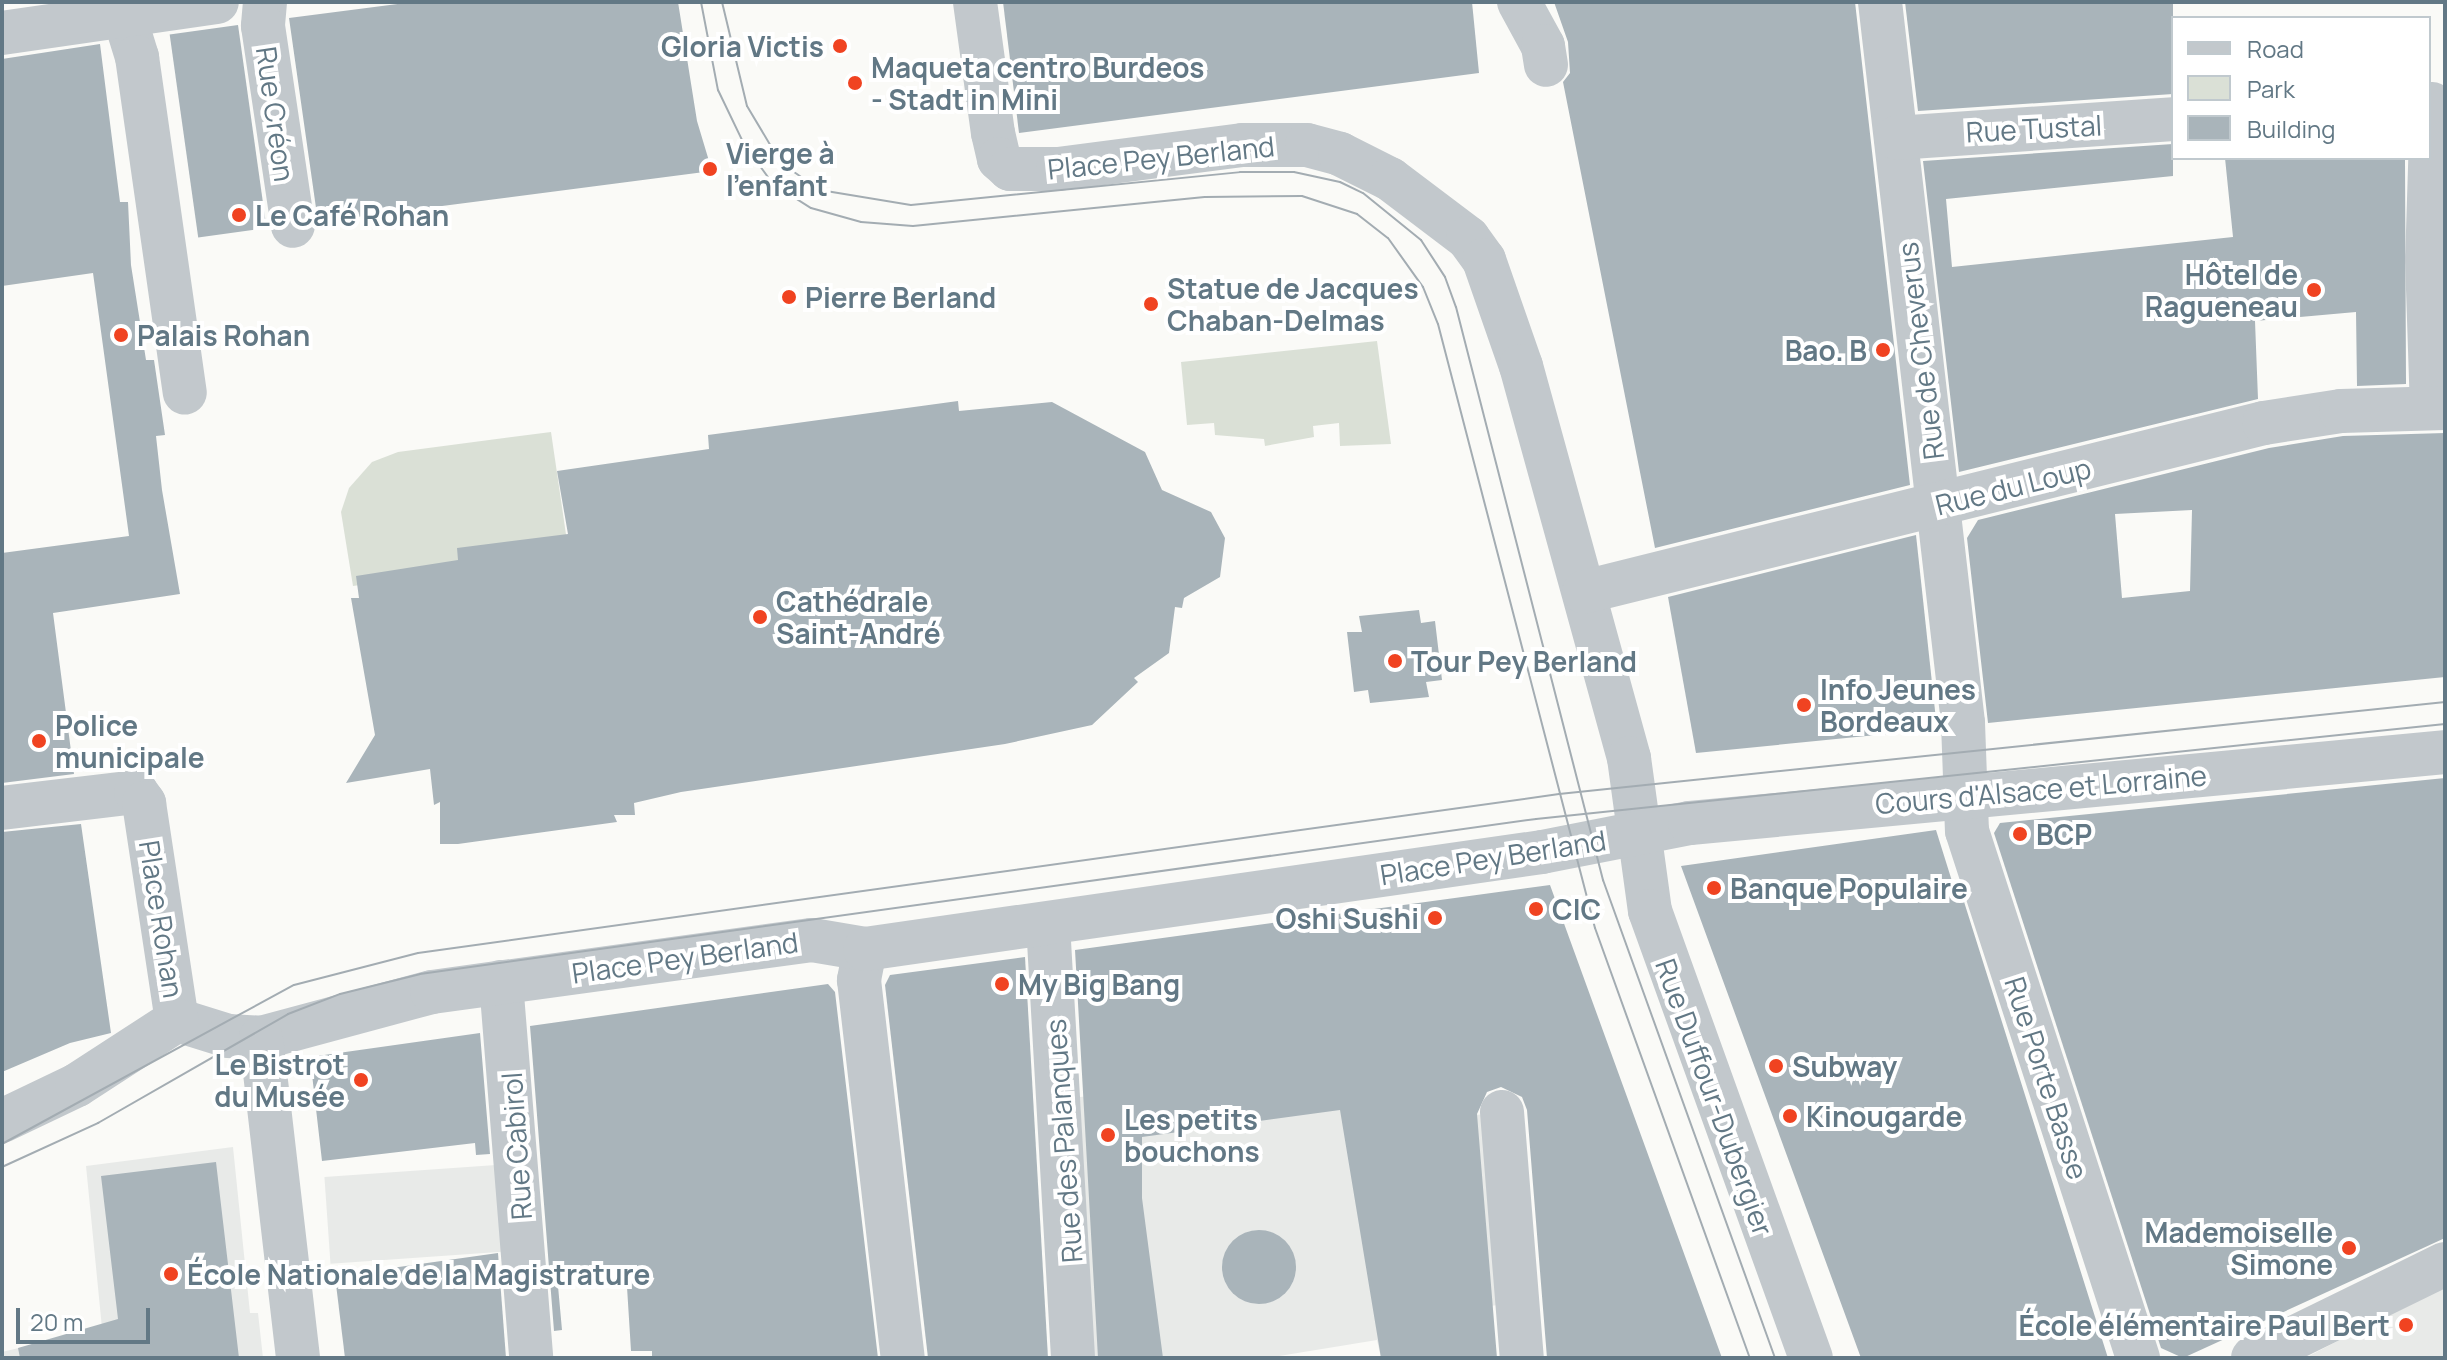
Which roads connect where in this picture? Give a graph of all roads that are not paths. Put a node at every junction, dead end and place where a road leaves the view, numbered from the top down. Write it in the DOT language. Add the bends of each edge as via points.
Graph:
graph roads {
  1 [pos="217,2"];
  2 [pos="265,2"];
  3 [pos="975,2"];
  4 [pos="1519,2"];
  5 [pos="1880,2"];
  6 [pos="123,9"];
  7 [pos="2,33"];
  8 [pos="1546,65"];
  9 [pos="2435,102"];
  10 [pos="2171,119"];
  11 [pos="1896,138"];
  12 [pos="293,226"];
  13 [pos="185,393"];
  14 [pos="2439,408"];
  15 [pos="1938,505"];
  16 [pos="1584,592"];
  17 [pos="2445,752"];
  18 [pos="1965,795"];
  19 [pos="2,808"];
  20 [pos="1638,832"];
  21 [pos="1048,924"];
  22 [pos="865,949"];
  23 [pos="501,982"];
  24 [pos="177,1020"];
  25 [pos="261,1038"];
  26 [pos="1502,1112"];
  27 [pos="2,1121"];
  28 [pos="2445,1264"];
  29 [pos="298,1358"];
  30 [pos="531,1358"];
  31 [pos="903,1358"];
  32 [pos="1073,1358"];
  33 [pos="1522,1358"];
  34 [pos="1811,1358"];
  35 [pos="2138,1358"];
  36 [pos="2253,1358"];
  1 -- 6 [label="street"];
  2 -- 12 [label="street, Rue Créon" via="263,26"];
  3 -- 16 [label="street, Place Pey Berland" via="993,133 999,159 1010,169 1030,171 1242,145 1307,145 1369,166 1468,238 1498,292"];
  4 -- 8 [label="street" via="1543,46"];
  5 -- 11 [label="street, Rue de Cheverus"];
  6 -- 7 [label="street"];
  6 -- 13 [label="street" via="137,57"];
  9 -- 14 [label="street" via="2427,259"];
  10 -- 11 [label="street, Rue Tustal"];
  11 -- 15 [label="street, Rue de Cheverus"];
  14 -- 15 [label="street, Rue du Loup" via="2341,411 2264,423"];
  15 -- 16 [label="street, Rue du Loup"];
  15 -- 18 [label="street, Rue de Cheverus" via="1963,723"];
  16 -- 20 [label="street, Place Pey Berland" via="1629,758"];
  17 -- 18 [label="street, Cours d'Alsace et Lorraine"];
  18 -- 20 [label="street, Cours d'Alsace et Lorraine"];
  18 -- 35 [label="street, Rue Porte Basse" via="1967,831"];
  19 -- 24 [label="street, Place Rohan" via="127,790 144,803"];
  20 -- 21 [label="street, Place Pey Berland" via="1542,852"];
  20 -- 34 [label="street, Rue Duffour-Dubergier" via="1642,875 1663,954"];
  21 -- 22 [label="street, Place Pey Berland"];
  21 -- 32 [label="street, Rue des Palanques"];
  22 -- 23 [label="street, Place Pey Berland" via="812,940"];
  22 -- 31 [label="street" via="859,980"];
  23 -- 25 [label="street, Place Pey Berland" via="432,992"];
  23 -- 30 [label="street, Rue Cabirol"];
  24 -- 25 [label="street, Place Rohan" via="228,1036"];
  24 -- 27 [label="street" via="77,1085"];
  25 -- 29 [label="street"];
  26 -- 33 [label="street"];
  28 -- 36 [label="street"];
}
